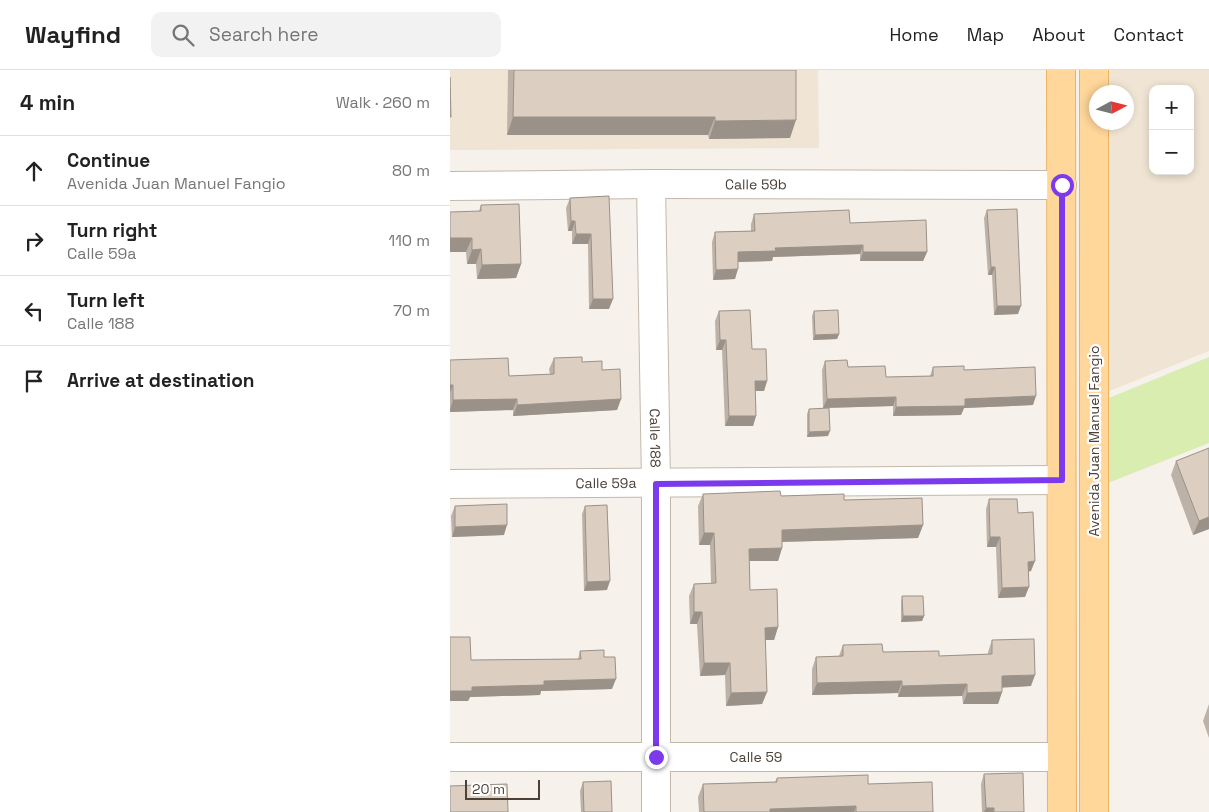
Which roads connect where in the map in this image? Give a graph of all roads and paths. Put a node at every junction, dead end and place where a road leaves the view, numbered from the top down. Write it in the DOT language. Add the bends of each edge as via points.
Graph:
graph roads {
  1 [pos="1061,70"];
  2 [pos="1094,70"];
  3 [pos="651,184"];
  4 [pos="1062,185"];
  5 [pos="450,186"];
  6 [pos="1062,480"];
  7 [pos="450,484"];
  8 [pos="656,484"];
  9 [pos="656,757"];
  10 [pos="1062,757"];
  11 [pos="450,758"];
  12 [pos="656,812"];
  13 [pos="1062,812"];
  14 [pos="1094,812"];
  1 -- 4 [label="main road"];
  2 -- 14 [label="main road, Avenida Juan Manuel Fangio"];
  3 -- 4 [label="street, Calle 59b"];
  3 -- 5 [label="street, Calle 59b"];
  3 -- 8 [label="street, Calle 188"];
  4 -- 6 [label="main road"];
  6 -- 8 [label="street, Calle 59a"];
  6 -- 10 [label="main road"];
  7 -- 8 [label="street, Calle 59a"];
  8 -- 9 [label="street, Calle 188"];
  9 -- 10 [label="street, Calle 59"];
  9 -- 11 [label="street, Calle 59"];
  9 -- 12 [label="street, Calle 188"];
  10 -- 13 [label="main road"];
}
